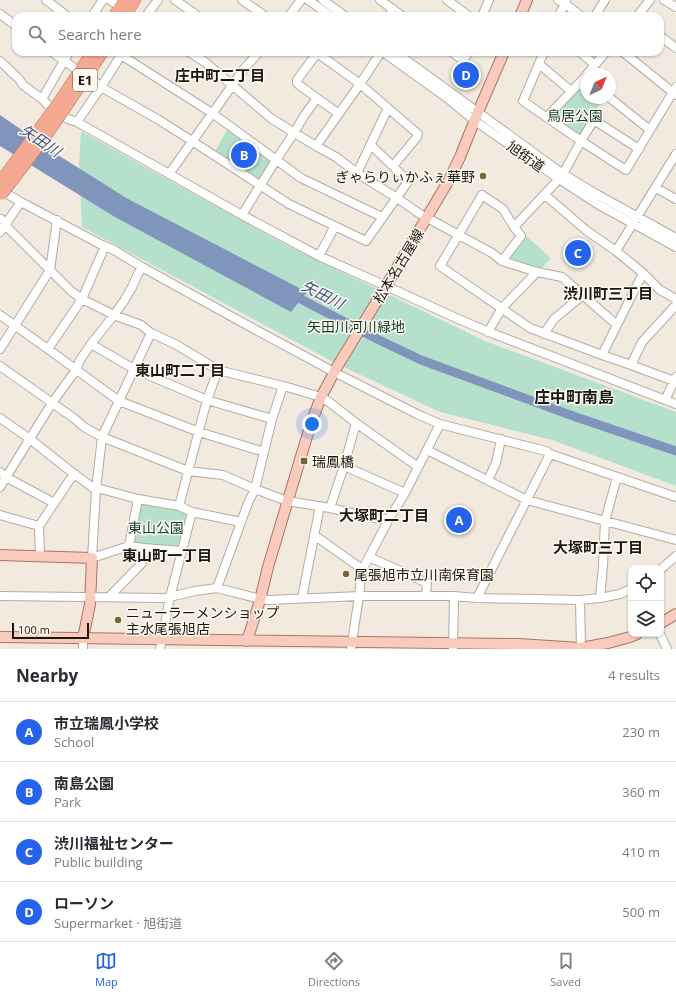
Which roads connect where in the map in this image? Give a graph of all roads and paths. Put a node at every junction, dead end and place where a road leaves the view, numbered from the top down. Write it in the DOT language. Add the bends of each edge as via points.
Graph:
graph roads {
  1 [pos="46,0"];
  2 [pos="103,0"];
  3 [pos="135,0"];
  4 [pos="158,0"];
  5 [pos="175,0"];
  6 [pos="242,0"];
  7 [pos="301,0"];
  8 [pos="308,0"];
  9 [pos="322,0"];
  10 [pos="447,0"];
  11 [pos="489,0"];
  12 [pos="527,0"];
  13 [pos="605,0"];
  14 [pos="650,0"];
  15 [pos="664,0"];
  16 [pos="116,1"];
  17 [pos="383,1"];
  18 [pos="563,1"];
  19 [pos="676,7"];
  20 [pos="62,12"];
  21 [pos="95,12"];
  22 [pos="115,12"];
  23 [pos="128,12"];
  24 [pos="149,12"];
  25 [pos="192,12"];
  26 [pos="259,12"];
  27 [pos="292,12"];
  28 [pos="325,12"];
  29 [pos="339,12"];
  30 [pos="390,12"];
  31 [pos="464,12"];
  32 [pos="484,12"];
  33 [pos="522,12"];
  34 [pos="560,12"];
  35 [pos="576,12"];
  36 [pos="598,12"];
  37 [pos="640,12"];
  38 [pos="0,14"];
  39 [pos="12,23"];
  40 [pos="664,39"];
  41 [pos="676,48"];
  42 [pos="58,56"];
  43 [pos="66,56"];
  44 [pos="90,56"];
  45 [pos="100,56"];
  46 [pos="120,56"];
  47 [pos="126,56"];
  48 [pos="195,56"];
  49 [pos="253,56"];
  50 [pos="314,56"];
  51 [pos="322,56"];
  52 [pos="379,56"];
  53 [pos="388,56"];
  54 [pos="400,56"];
  55 [pos="457,56"];
  56 [pos="466,56"];
  57 [pos="502,56"];
  58 [pos="542,56"];
  59 [pos="585,56"];
  60 [pos="603,56"];
  61 [pos="628,56"];
  62 [pos="64,60"];
  63 [pos="0,61"];
  64 [pos="539,64"];
  65 [pos="595,65"];
  66 [pos="73,67"];
  67 [pos="593,68"];
  68 [pos="92,80"];
  69 [pos="580,82"];
  70 [pos="360,84"];
  71 [pos="232,85"];
  72 [pos="101,87"];
  73 [pos="571,91"];
  74 [pos="675,91"];
  75 [pos="318,98"];
  76 [pos="42,99"];
  77 [pos="616,103"];
  78 [pos="63,104"];
  79 [pos="388,108"];
  80 [pos="212,113"];
  81 [pos="339,114"];
  82 [pos="476,116"];
  83 [pos="547,117"];
  84 [pos="77,122"];
  85 [pos="650,130"];
  86 [pos="294,133"];
  87 [pos="192,141"];
  88 [pos="580,141"];
  89 [pos="371,145"];
  90 [pos="316,146"];
  91 [pos="639,149"];
  92 [pos="676,154"];
  93 [pos="276,160"];
  94 [pos="392,166"];
  95 [pos="357,173"];
  96 [pos="169,174"];
  97 [pos="561,176"];
  98 [pos="0,182"];
  99 [pos="260,185"];
  100 [pos="656,188"];
  101 [pos="1,194"];
  102 [pos="545,195"];
  103 [pos="397,198"];
  104 [pos="676,199"];
  105 [pos="22,202"];
  106 [pos="242,215"];
  107 [pos="382,217"];
  108 [pos="427,217"];
  109 [pos="57,220"];
  110 [pos="635,220"];
  111 [pos="4,222"];
  112 [pos="335,226"];
  113 [pos="514,227"];
  114 [pos="0,232"];
  115 [pos="458,235"];
  116 [pos="676,238"];
  117 [pos="105,246"];
  118 [pos="676,247"];
  119 [pos="616,251"];
  120 [pos="319,256"];
  121 [pos="502,261"];
  122 [pos="142,267"];
  123 [pos="50,270"];
  124 [pos="537,272"];
  125 [pos="643,273"];
  126 [pos="386,286"];
  127 [pos="583,295"];
  128 [pos="82,299"];
  129 [pos="676,299"];
  130 [pos="676,305"];
  131 [pos="502,308"];
  132 [pos="0,315"];
  133 [pos="114,315"];
  134 [pos="617,325"];
  135 [pos="15,326"];
  136 [pos="152,332"];
  137 [pos="488,332"];
  138 [pos="544,334"];
  139 [pos="91,344"];
  140 [pos="0,349"];
  141 [pos="48,349"];
  142 [pos="602,355"];
  143 [pos="631,365"];
  144 [pos="0,366"];
  145 [pos="134,368"];
  146 [pos="335,369"];
  147 [pos="76,370"];
  148 [pos="218,370"];
  149 [pos="675,379"];
  150 [pos="283,386"];
  151 [pos="321,397"];
  152 [pos="207,400"];
  153 [pos="665,400"];
  154 [pos="119,402"];
  155 [pos="52,403"];
  156 [pos="676,404"];
  157 [pos="0,418"];
  158 [pos="272,419"];
  159 [pos="356,423"];
  160 [pos="440,424"];
  161 [pos="199,432"];
  162 [pos="102,437"];
  163 [pos="30,438"];
  164 [pos="501,439"];
  165 [pos="427,450"];
  166 [pos="264,452"];
  167 [pos="550,454"];
  168 [pos="344,466"];
  169 [pos="418,467"];
  170 [pos="188,471"];
  171 [pos="75,474"];
  172 [pos="3,475"];
  173 [pos="617,477"];
  174 [pos="488,480"];
  175 [pos="0,487"];
  176 [pos="96,489"];
  177 [pos="255,489"];
  178 [pos="405,493"];
  179 [pos="676,497"];
  180 [pos="138,500"];
  181 [pos="527,500"];
  182 [pos="288,501"];
  183 [pos="54,503"];
  184 [pos="179,506"];
  185 [pos="320,506"];
  186 [pos="330,508"];
  187 [pos="192,512"];
  188 [pos="0,515"];
  189 [pos="389,519"];
  190 [pos="605,521"];
  191 [pos="241,522"];
  192 [pos="39,526"];
  193 [pos="314,536"];
  194 [pos="676,540"];
  195 [pos="129,546"];
  196 [pos="144,548"];
  197 [pos="182,551"];
  198 [pos="0,556"];
  199 [pos="40,556"];
  200 [pos="676,556"];
  201 [pos="369,557"];
  202 [pos="92,558"];
  203 [pos="664,566"];
  204 [pos="362,568"];
  205 [pos="217,588"];
  206 [pos="628,591"];
  207 [pos="0,596"];
  208 [pos="359,596"];
  209 [pos="426,596"];
  210 [pos="454,596"];
  211 [pos="90,597"];
  212 [pos="109,597"];
  213 [pos="170,597"];
  214 [pos="302,598"];
  215 [pos="477,598"];
  216 [pos="600,598"];
  217 [pos="260,599"];
  218 [pos="580,600"];
  219 [pos="676,609"];
  220 [pos="676,614"];
  221 [pos="664,615"];
  222 [pos="664,621"];
  223 [pos="628,631"];
  224 [pos="0,633"];
  225 [pos="84,636"];
  226 [pos="0,637"];
  227 [pos="630,637"];
  228 [pos="661,637"];
  229 [pos="162,641"];
  230 [pos="247,642"];
  231 [pos="352,643"];
  232 [pos="453,644"];
  233 [pos="581,646"];
  234 [pos="83,649"];
  235 [pos="667,649"];
  1 -- 20 [label="street"];
  2 -- 21 [label="street"];
  3 -- 23 [label="highway"];
  4 -- 24 [label="street"];
  5 -- 25 [label="street"];
  6 -- 26 [label="street"];
  7 -- 27 [label="street"];
  8 -- 28 [label="street"];
  9 -- 29 [label="street"];
  10 -- 31 [label="street"];
  11 -- 32 [label="street"];
  12 -- 33 [label="main road"];
  13 -- 36 [label="street"];
  14 -- 37 [label="street"];
  15 -- 19 [label="street"];
  16 -- 22 [label="highway"];
  17 -- 30 [label="street"];
  18 -- 34 [label="street"];
  18 -- 35 [label="street"];
  38 -- 39 [label="street"];
  40 -- 41 [label="street"];
  42 -- 62 [label="street"];
  43 -- 62 [label="street"];
  44 -- 78 [label="highway, E1"];
  45 -- 78 [label="highway, E1"];
  46 -- 72 [label="street"];
  47 -- 80 [label="street"];
  48 -- 71 [label="street"];
  49 -- 71 [label="street"];
  50 -- 75 [label="street" via="297,80 299,85"];
  51 -- 70 [label="street"];
  52 -- 70 [label="street"];
  53 -- 82 [label="street, 旭街道"];
  54 -- 82 [label="street, 旭街道"];
  55 -- 56 [label="street" via="464,61"];
  57 -- 82 [label="main road, 松本名古屋線"];
  58 -- 64 [label="street"];
  59 -- 65 [label="street"];
  60 -- 65 [label="street"];
  61 -- 74 [label="street"];
  62 -- 66 [label="street"];
  62 -- 76 [label="street"];
  63 -- 76 [label="street" via="23,85"];
  64 -- 73 [label="street"];
  64 -- 83 [label="street" via="523,101"];
  65 -- 67 [label="street"];
  68 -- 72 [label="street"];
  69 -- 73 [label="street"];
  70 -- 79 [label="street"];
  70 -- 81 [label="street"];
  71 -- 80 [label="street"];
  71 -- 86 [label="street" via="272,119"];
  72 -- 84 [label="street"];
  72 -- 87 [label="street"];
  73 -- 83 [label="street"];
  74 -- 85 [label="street"];
  75 -- 81 [label="street"];
  75 -- 86 [label="street"];
  76 -- 84 [label="street" via="68,120"];
  77 -- 85 [label="street"];
  78 -- 98 [label="highway, E1, bridge"];
  78 -- 101 [label="highway, E1, bridge" via="41,143"];
  79 -- 89 [label="street"];
  79 -- 94 [label="street" via="418,134"];
  80 -- 87 [label="street"];
  80 -- 93 [label="street"];
  81 -- 90 [label="street"];
  82 -- 97 [label="street, 旭街道"];
  82 -- 108 [label="main road, 松本名古屋線" via="454,171"];
  83 -- 88 [label="street"];
  84 -- 96 [label="street"];
  85 -- 91 [label="street"];
  86 -- 90 [label="street"];
  86 -- 93 [label="street"];
  87 -- 96 [label="street"];
  87 -- 99 [label="street"];
  88 -- 91 [label="street" via="594,120"];
  88 -- 91 [label="street" via="626,170"];
  88 -- 97 [label="street"];
  89 -- 94 [label="street"];
  89 -- 95 [label="street"];
  90 -- 95 [label="street" via="336,156"];
  92 -- 100 [label="street"];
  93 -- 99 [label="street"];
  93 -- 107 [label="street" via="301,178"];
  94 -- 103 [label="street" via="407,180"];
  95 -- 103 [label="street"];
  96 -- 106 [label="street"];
  97 -- 102 [label="street"];
  97 -- 110 [label="street, 旭街道" via="593,201"];
  99 -- 106 [label="street"];
  99 -- 112 [label="street" via="289,204"];
  100 -- 104 [label="street"];
  100 -- 110 [label="street"];
  101 -- 105 [label="street"];
  102 -- 113 [label="street"];
  102 -- 119 [label="street" via="587,231"];
  103 -- 107 [label="street"];
  103 -- 108 [label="street"];
  105 -- 109 [label="street"];
  105 -- 111 [label="street"];
  106 -- 120 [label="street"];
  107 -- 112 [label="street" via="366,241"];
  108 -- 115 [label="street"];
  108 -- 126 [label="main road, 松本名古屋線"];
  109 -- 117 [label="street"];
  109 -- 123 [label="street"];
  110 -- 116 [label="street, 旭街道"];
  110 -- 118 [label="street, 旭街道"];
  110 -- 119 [label="street"];
  111 -- 114 [label="street"];
  111 -- 123 [label="street"];
  112 -- 120 [label="street"];
  113 -- 115 [label="street" via="503,209 482,195"];
  113 -- 121 [label="street" via="521,236"];
  115 -- 121 [label="street"];
  115 -- 131 [label="street" via="440,266"];
  117 -- 122 [label="street"];
  117 -- 128 [label="street"];
  119 -- 125 [label="street"];
  120 -- 126 [label="street"];
  121 -- 124 [label="street"];
  122 -- 133 [label="street"];
  122 -- 146 [label="street"];
  123 -- 128 [label="street"];
  123 -- 135 [label="street"];
  124 -- 127 [label="street" via="562,277"];
  124 -- 131 [label="street"];
  125 -- 129 [label="street" via="660,290"];
  125 -- 134 [label="street"];
  126 -- 137 [label="street"];
  126 -- 146 [label="main road, 松本名古屋線"];
  127 -- 134 [label="street"];
  127 -- 138 [label="street" via="554,319"];
  128 -- 133 [label="street"];
  128 -- 141 [label="street"];
  130 -- 143 [label="street" via="642,342"];
  131 -- 137 [label="street"];
  131 -- 138 [label="street" via="530,328"];
  132 -- 135 [label="street"];
  133 -- 136 [label="street"];
  133 -- 139 [label="street"];
  134 -- 142 [label="street"];
  135 -- 140 [label="street"];
  135 -- 141 [label="street"];
  136 -- 145 [label="street"];
  136 -- 148 [label="street"];
  137 -- 153 [label="street"];
  138 -- 142 [label="street"];
  139 -- 145 [label="street"];
  139 -- 147 [label="street"];
  141 -- 147 [label="street"];
  142 -- 143 [label="street"];
  143 -- 149 [label="street"];
  144 -- 155 [label="street"];
  145 -- 152 [label="street"];
  145 -- 154 [label="street"];
  146 -- 151 [label="main road, 松本名古屋線"];
  146 -- 160 [label="street"];
  147 -- 154 [label="street"];
  147 -- 155 [label="street"];
  148 -- 150 [label="street"];
  148 -- 152 [label="street"];
  149 -- 153 [label="street"];
  150 -- 151 [label="street"];
  150 -- 158 [label="street"];
  151 -- 159 [label="street"];
  151 -- 182 [label="main road, 松本名古屋線"];
  152 -- 158 [label="street"];
  152 -- 161 [label="street"];
  153 -- 156 [label="street"];
  154 -- 161 [label="street"];
  154 -- 162 [label="street"];
  155 -- 162 [label="street"];
  155 -- 163 [label="street"];
  157 -- 163 [label="street"];
  158 -- 166 [label="street"];
  159 -- 168 [label="street"];
  159 -- 169 [label="street"];
  160 -- 164 [label="street"];
  160 -- 165 [label="street"];
  161 -- 166 [label="street"];
  161 -- 170 [label="street"];
  162 -- 170 [label="street"];
  162 -- 176 [label="street"];
  163 -- 171 [label="street"];
  163 -- 172 [label="street"];
  164 -- 167 [label="street"];
  164 -- 174 [label="street" via="496,463"];
  165 -- 169 [label="street"];
  165 -- 174 [label="street"];
  166 -- 177 [label="street"];
  167 -- 173 [label="street"];
  167 -- 181 [label="street"];
  168 -- 178 [label="street"];
  168 -- 186 [label="street"];
  169 -- 178 [label="street"];
  170 -- 177 [label="street" via="223,475"];
  170 -- 184 [label="street"];
  171 -- 176 [label="street"];
  171 -- 183 [label="street"];
  172 -- 175 [label="street"];
  172 -- 183 [label="street"];
  173 -- 179 [label="street"];
  173 -- 190 [label="street"];
  174 -- 181 [label="street"];
  176 -- 180 [label="street"];
  176 -- 202 [label="street"];
  177 -- 182 [label="street"];
  177 -- 191 [label="street"];
  178 -- 189 [label="street"];
  180 -- 184 [label="street"];
  180 -- 195 [label="street"];
  181 -- 190 [label="street"];
  181 -- 215 [label="street"];
  182 -- 185 [label="street"];
  182 -- 217 [label="main road, 松本名古屋線"];
  183 -- 192 [label="street"];
  184 -- 187 [label="street"];
  185 -- 186 [label="street"];
  185 -- 193 [label="street"];
  186 -- 189 [label="street"];
  187 -- 191 [label="street"];
  187 -- 197 [label="street"];
  188 -- 192 [label="street"];
  189 -- 201 [label="street"];
  190 -- 194 [label="street"];
  190 -- 216 [label="street"];
  191 -- 205 [label="street"];
  192 -- 199 [label="street"];
  193 -- 204 [label="street"];
  193 -- 214 [label="street"];
  195 -- 196 [label="street"];
  195 -- 202 [label="street"];
  196 -- 197 [label="street"];
  196 -- 212 [label="street" via="142,563"];
  197 -- 213 [label="street"];
  198 -- 199 [label="main road"];
  199 -- 202 [label="main road"];
  200 -- 203 [label="street"];
  201 -- 204 [label="street"];
  201 -- 209 [label="street" via="427,583"];
  202 -- 211 [label="main road"];
  204 -- 208 [label="street"];
  205 -- 213 [label="street"];
  205 -- 217 [label="street"];
  206 -- 216 [label="street"];
  207 -- 211 [label="street"];
  208 -- 209 [label="street"];
  208 -- 214 [label="street"];
  208 -- 231 [label="street"];
  209 -- 210 [label="street"];
  210 -- 215 [label="street"];
  210 -- 232 [label="street"];
  211 -- 212 [label="street"];
  211 -- 225 [label="main road"];
  212 -- 213 [label="street"];
  213 -- 229 [label="street"];
  214 -- 217 [label="street"];
  215 -- 218 [label="street"];
  216 -- 218 [label="street"];
  217 -- 230 [label="main road, 松本名古屋線"];
  218 -- 233 [label="street"];
  219 -- 221 [label="main road"];
  220 -- 222 [label="main road"];
  223 -- 233 [label="main road"];
  224 -- 225 [label="main road"];
  225 -- 226 [label="main road"];
  225 -- 229 [label="main road"];
  225 -- 234 [label="street"];
  227 -- 233 [label="main road"];
  228 -- 235 [label="street"];
  229 -- 230 [label="main road"];
  230 -- 231 [label="main road"];
  231 -- 232 [label="main road"];
  232 -- 233 [label="main road"];
}
